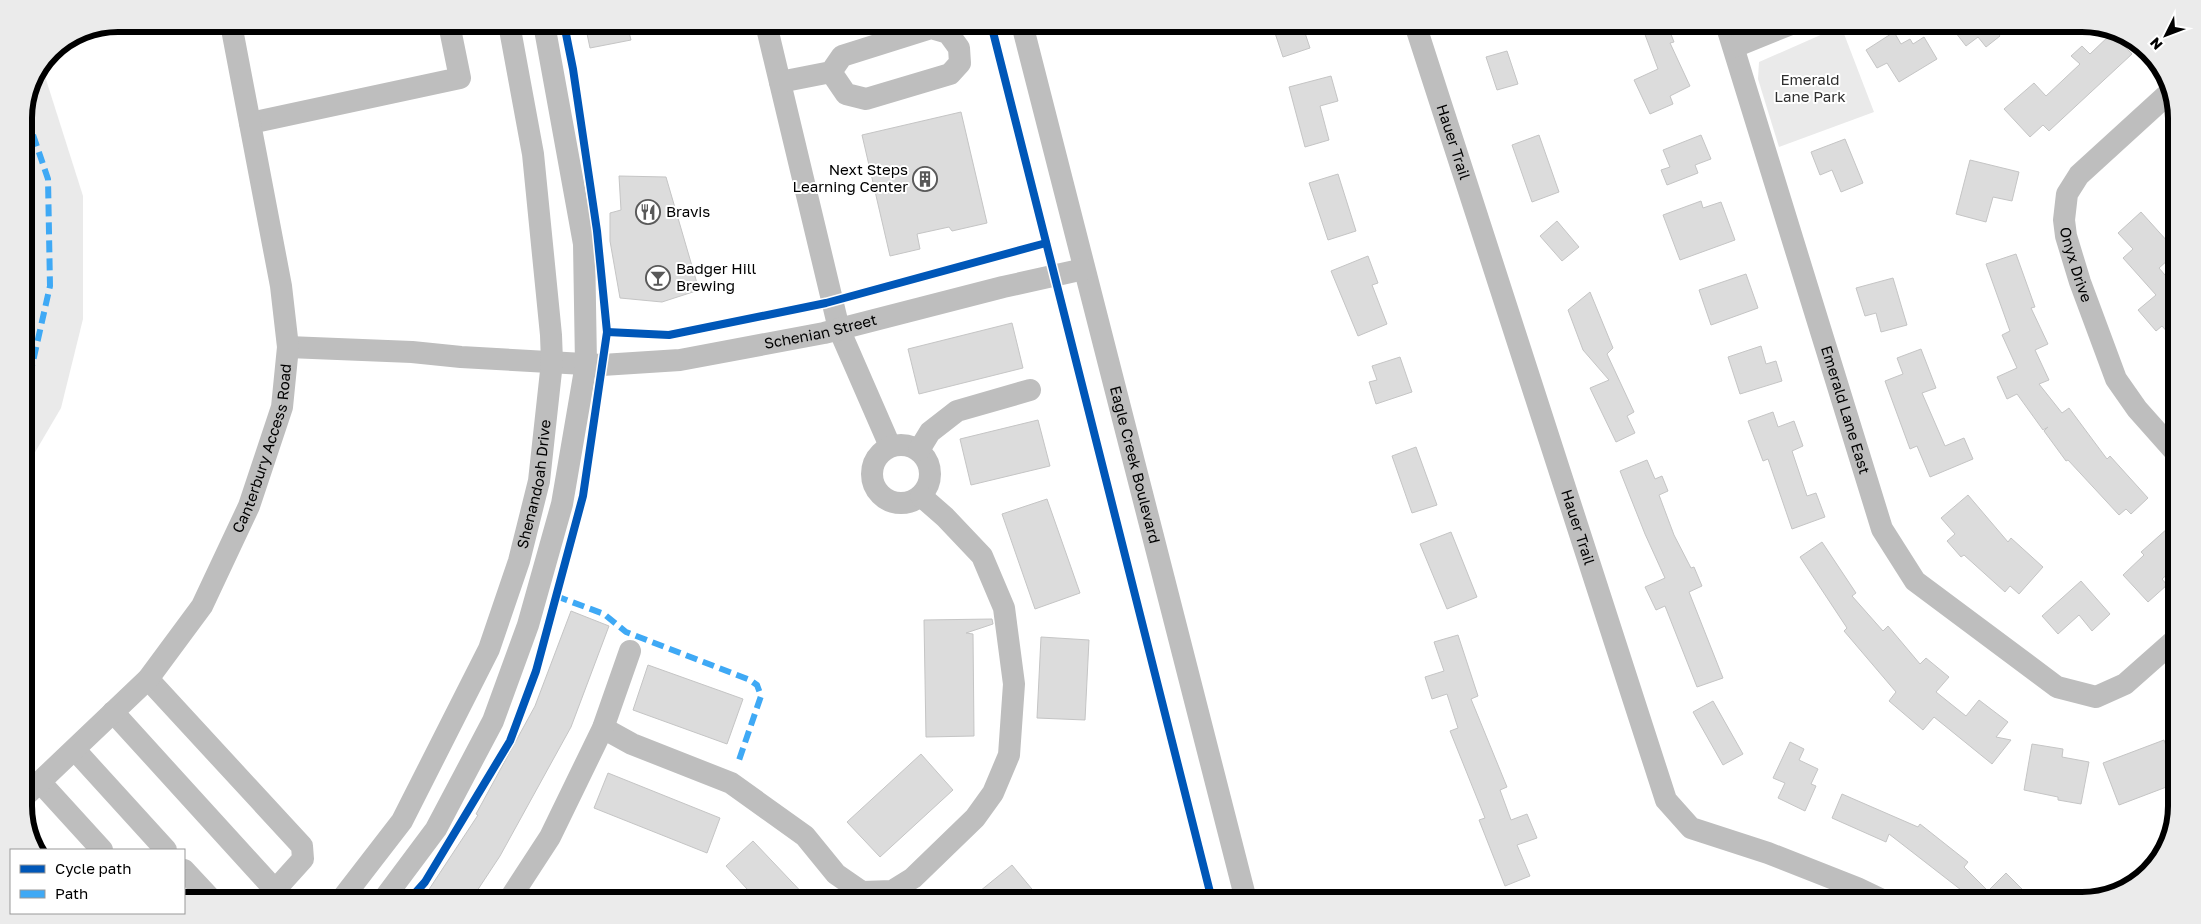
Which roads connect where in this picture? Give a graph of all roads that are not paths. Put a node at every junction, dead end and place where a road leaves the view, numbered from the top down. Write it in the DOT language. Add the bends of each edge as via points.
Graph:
graph roads {
  1 [pos="233,32"];
  2 [pos="451,32"];
  3 [pos="510,32"];
  4 [pos="545,32"];
  5 [pos="768,32"];
  6 [pos="918,32"];
  7 [pos="945,32"];
  8 [pos="1025,32"];
  9 [pos="1418,32"];
  10 [pos="1729,32"];
  11 [pos="1771,32"];
  12 [pos="1734,47"];
  13 [pos="831,72"];
  14 [pos="780,82"];
  15 [pos="2165,96"];
  16 [pos="250,123"];
  17 [pos="1084,269"];
  18 [pos="839,329"];
  19 [pos="288,347"];
  20 [pos="552,362"];
  21 [pos="586,364"];
  22 [pos="1030,390"];
  23 [pos="2168,444"];
  24 [pos="890,446"];
  25 [pos="919,450"];
  26 [pos="921,496"];
  27 [pos="2168,646"];
  28 [pos="630,651"];
  29 [pos="148,679"];
  30 [pos="113,712"];
  31 [pos="603,728"];
  32 [pos="75,750"];
  33 [pos="33,788"];
  34 [pos="33,790"];
  35 [pos="101,849"];
  36 [pos="165,849"];
  37 [pos="185,871"];
  38 [pos="205,892"];
  39 [pos="267,892"];
  40 [pos="273,892"];
  41 [pos="346,892"];
  42 [pos="389,892"];
  43 [pos="518,892"];
  44 [pos="1244,892"];
  45 [pos="1865,892"];
  1 -- 16 [label="street, Canterbury Access Road"];
  2 -- 16 [label="street" via="460,78"];
  3 -- 20 [label="street, Shenandoah Drive" via="533,154"];
  4 -- 21 [label="street, Shenandoah Drive" via="584,244"];
  5 -- 14 [label="street"];
  6 -- 13 [label="street" via="842,56"];
  7 -- 13 [label="street" via="960,48 960,63 950,74 866,99 846,94"];
  8 -- 17 [label="street, Eagle Creek Boulevard"];
  9 -- 45 [label="street, Hauer Trail" via="1666,800 1691,828"];
  10 -- 12 [label="street, Emerald Lane East"];
  11 -- 12 [label="street"];
  12 -- 27 [label="street, Emerald Lane East" via="1882,529 1915,580 2057,687 2096,697 2125,684"];
  13 -- 14 [label="street"];
  14 -- 18 [label="street"];
  15 -- 23 [label="street, Onyx Drive" via="2079,175 2067,194 2064,220 2080,282 2116,378 2137,409"];
  16 -- 19 [label="street, Canterbury Access Road"];
  17 -- 18 [label="street, Schenian Street"];
  17 -- 44 [label="street, Eagle Creek Boulevard"];
  18 -- 21 [label="street, Schenian Street" via="680,360"];
  18 -- 24 [label="street"];
  19 -- 20 [label="street, Schenian Street"];
  19 -- 29 [label="street, Canterbury Access Road" via="282,407 249,506 202,606"];
  20 -- 21 [label="street, Schenian Street"];
  20 -- 41 [label="street, Shenandoah Drive" via="539,480 519,561 489,649 402,821"];
  21 -- 42 [label="street, Shenandoah Drive" via="562,504 528,625 493,721 436,829"];
  22 -- 25 [label="street" via="957,411 930,432"];
  24 -- 25 [label="street" via="900,444"];
  24 -- 26 [label="street" via="882,451 872,466 871,475 878,493 893,503 913,501"];
  25 -- 26 [label="street" via="926,458 930,478"];
  26 -- 31 [label="street" via="982,556 1004,608 1014,684 1009,755 993,793 974,818 914,878 892,890 862,892 836,874 805,836 731,783 632,744"];
  28 -- 31 [label="street"];
  29 -- 30 [label="street, Canterbury Access Road"];
  29 -- 40 [label="street" via="302,846 303,859"];
  30 -- 32 [label="street, Canterbury Access Road"];
  30 -- 39 [label="street"];
  31 -- 43 [label="street" via="550,837"];
  32 -- 33 [label="street, Canterbury Access Road"];
  32 -- 36 [label="street"];
  34 -- 35 [label="street"];
  37 -- 38 [label="street"];
}
